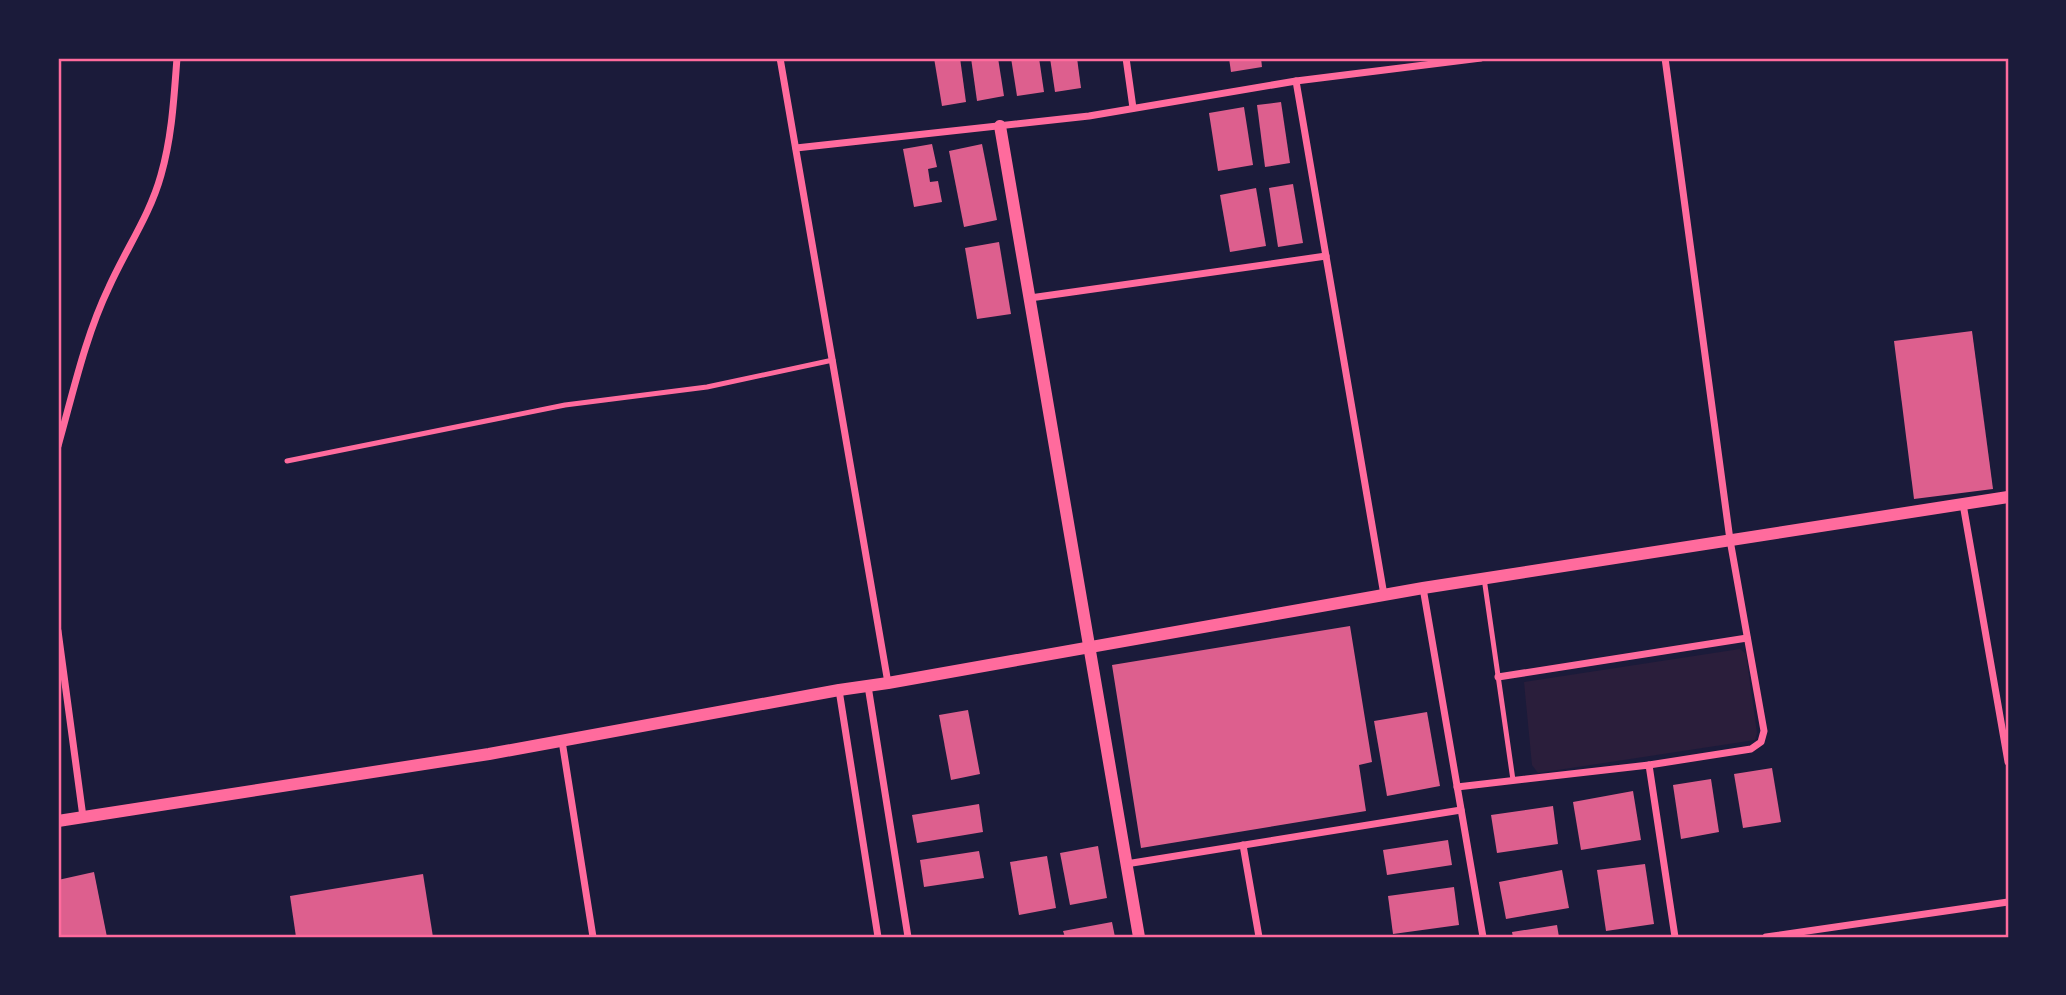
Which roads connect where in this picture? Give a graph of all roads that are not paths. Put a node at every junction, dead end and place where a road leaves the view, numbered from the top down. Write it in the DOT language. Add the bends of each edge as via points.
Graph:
graph roads {
  1 [pos="177,58"];
  2 [pos="780,58"];
  3 [pos="1126,58"];
  4 [pos="1481,58"];
  5 [pos="1665,58"];
  6 [pos="1296,81"];
  7 [pos="1133,108"];
  8 [pos="1000,126"];
  9 [pos="796,148"];
  10 [pos="1326,256"];
  11 [pos="1030,298"];
  12 [pos="833,360"];
  13 [pos="58,446"];
  14 [pos="288,461"];
  15 [pos="2008,497"];
  16 [pos="1963,504"];
  17 [pos="1730,540"];
  18 [pos="1484,578"];
  19 [pos="1423,588"];
  20 [pos="1384,594"];
  21 [pos="58,631"];
  22 [pos="1747,638"];
  23 [pos="1090,648"];
  24 [pos="1498,677"];
  25 [pos="888,683"];
  26 [pos="867,686"];
  27 [pos="839,690"];
  28 [pos="562,741"];
  29 [pos="2008,762"];
  30 [pos="1650,765"];
  31 [pos="1513,780"];
  32 [pos="1457,786"];
  33 [pos="1461,810"];
  34 [pos="83,817"];
  35 [pos="58,821"];
  36 [pos="1243,845"];
  37 [pos="1126,864"];
  38 [pos="2008,902"];
  39 [pos="593,937"];
  40 [pos="877,937"];
  41 [pos="908,937"];
  42 [pos="1139,937"];
  43 [pos="1259,937"];
  44 [pos="1483,937"];
  45 [pos="1675,937"];
  46 [pos="1766,937"];
  1 -- 13 [label="street" via="170,138 161,177 108,288"];
  2 -- 9 [label="street"];
  3 -- 7 [label="street"];
  4 -- 6 [label="street"];
  5 -- 17 [label="street"];
  6 -- 7 [label="street"];
  6 -- 10 [label="street"];
  7 -- 8 [label="street"];
  8 -- 9 [label="street"];
  8 -- 11 [label="street"];
  9 -- 12 [label="street"];
  10 -- 11 [label="street"];
  10 -- 20 [label="street"];
  11 -- 23 [label="street"];
  12 -- 14 [label="lane" via="707,387 565,405"];
  12 -- 25 [label="street"];
  15 -- 16 [label="street"];
  16 -- 17 [label="street"];
  16 -- 29 [label="street"];
  17 -- 18 [label="street"];
  17 -- 22 [label="street"];
  18 -- 19 [label="street"];
  18 -- 24 [label="lane"];
  19 -- 20 [label="street"];
  19 -- 32 [label="street"];
  20 -- 23 [label="street"];
  21 -- 34 [label="street"];
  22 -- 24 [label="street"];
  22 -- 30 [label="street" via="1764,731 1761,742 1751,749"];
  23 -- 25 [label="street"];
  23 -- 37 [label="street"];
  24 -- 31 [label="lane"];
  25 -- 26 [label="street"];
  26 -- 27 [label="street"];
  26 -- 41 [label="street"];
  27 -- 28 [label="street"];
  27 -- 40 [label="street"];
  28 -- 34 [label="street"];
  28 -- 39 [label="street"];
  30 -- 31 [label="street"];
  30 -- 45 [label="street"];
  31 -- 32 [label="street"];
  32 -- 33 [label="street"];
  33 -- 36 [label="street"];
  33 -- 44 [label="street"];
  34 -- 35 [label="street"];
  36 -- 37 [label="street"];
  36 -- 43 [label="street"];
  37 -- 42 [label="street"];
  38 -- 46 [label="street"];
}
